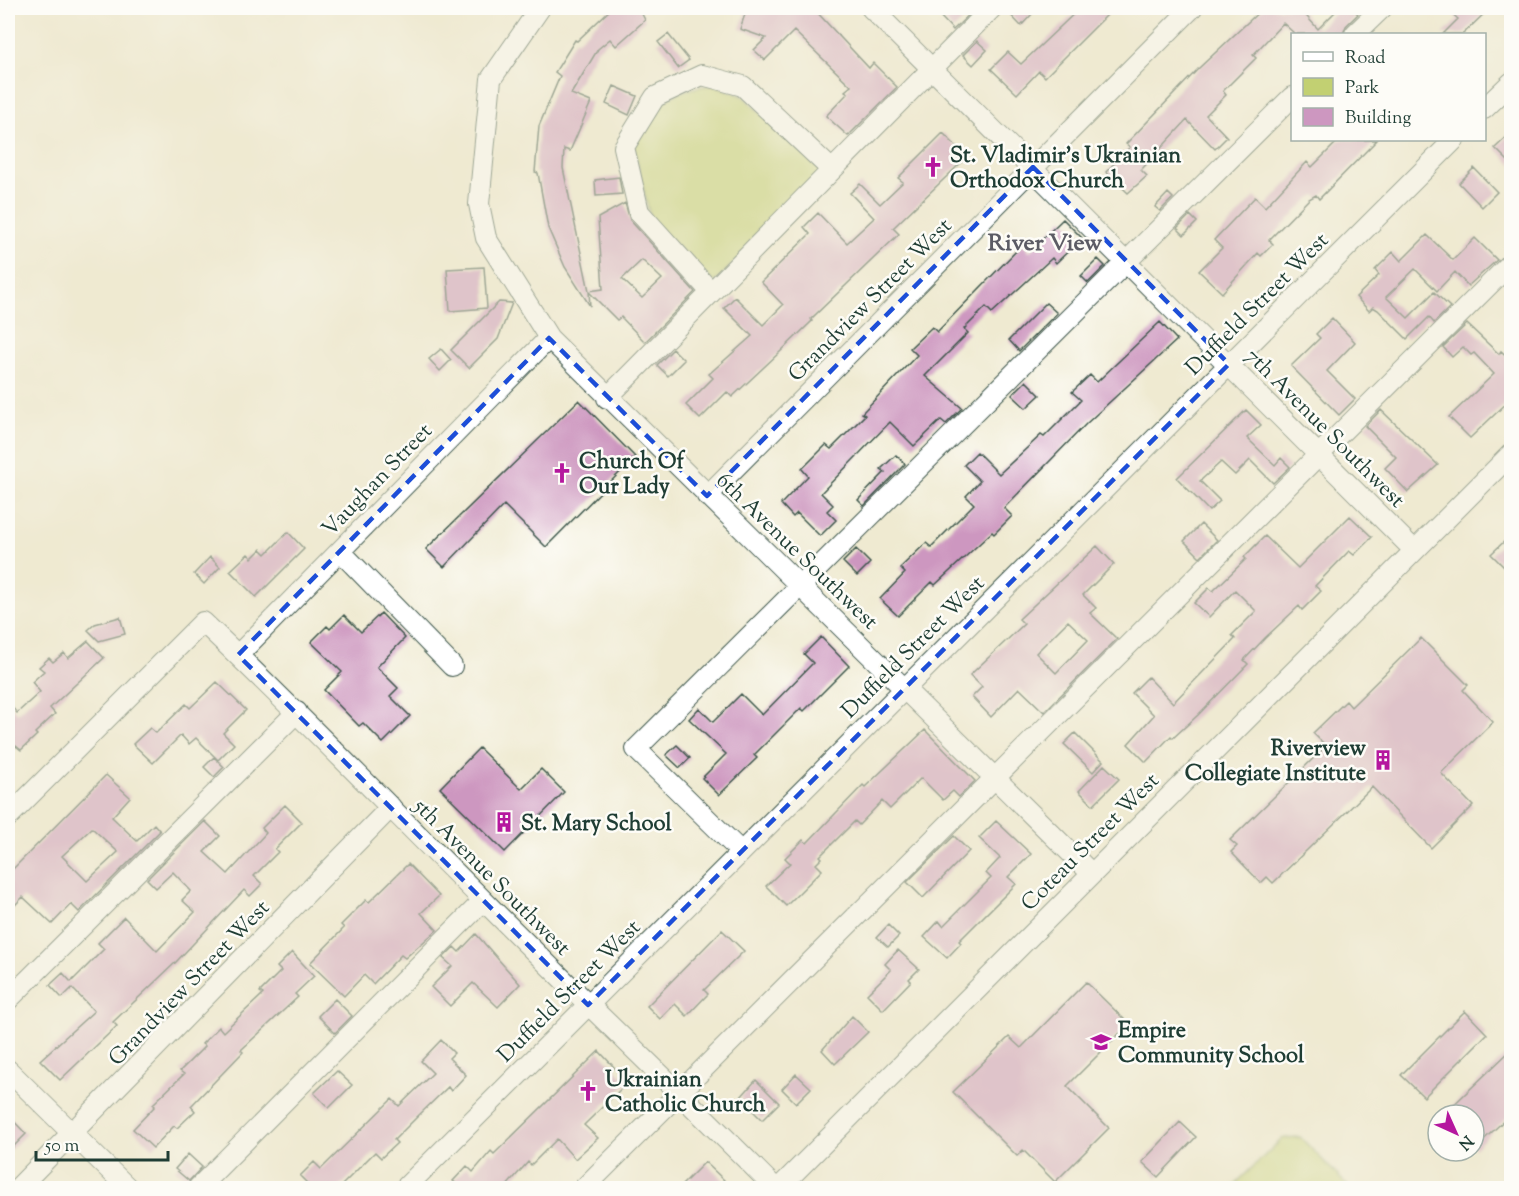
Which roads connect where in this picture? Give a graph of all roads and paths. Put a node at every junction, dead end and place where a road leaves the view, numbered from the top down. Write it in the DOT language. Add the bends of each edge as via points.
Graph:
graph roads {
  1 [pos="540,8"];
  2 [pos="872,8"];
  3 [pos="992,8"];
  4 [pos="1192,8"];
  5 [pos="1382,8"];
  6 [pos="1356,33"];
  7 [pos="932,67"];
  8 [pos="1512,82"];
  9 [pos="1291,99"];
  10 [pos="1486,108"];
  11 [pos="1453,141"];
  12 [pos="1033,167"];
  13 [pos="832,170"];
  14 [pos="1128,262"];
  15 [pos="1512,262"];
  16 [pos="711,292"];
  17 [pos="549,338"];
  18 [pos="1229,364"];
  19 [pos="607,398"];
  20 [pos="1512,453"];
  21 [pos="1321,455"];
  22 [pos="707,496"];
  23 [pos="1414,550"];
  24 [pos="340,551"];
  25 [pos="801,586"];
  26 [pos="238,655"];
  27 [pos="452,666"];
  28 [pos="905,687"];
  29 [pos="297,712"];
  30 [pos="995,777"];
  31 [pos="391,807"];
  32 [pos="8,817"];
  33 [pos="740,851"];
  34 [pos="1091,873"];
  35 [pos="483,901"];
  36 [pos="8,1000"];
  37 [pos="588,1005"];
  38 [pos="8,1071"];
  39 [pos="680,1092"];
  40 [pos="74,1134"];
  41 [pos="18,1188"];
  42 [pos="128,1188"];
  43 [pos="198,1188"];
  44 [pos="405,1188"];
  45 [pos="584,1188"];
  46 [pos="777,1188"];
  1 -- 17 [label="street, 6th Avenue Southwest" via="491,79 479,204 486,238"];
  2 -- 7 [label="street, 7th Avenue Southwest"];
  3 -- 7 [label="street"];
  4 -- 12 [label="street, Grandview Street West"];
  5 -- 6 [label="street"];
  7 -- 12 [label="street, 7th Avenue Southwest"];
  7 -- 13 [label="street"];
  8 -- 10 [label="street"];
  9 -- 14 [label="street"];
  11 -- 18 [label="street, Duffield Street West"];
  12 -- 14 [label="street, 7th Avenue Southwest"];
  12 -- 22 [label="street, Grandview Street West"];
  13 -- 16 [label="street"];
  13 -- 16 [label="street" via="743,86 702,75 655,97 624,147 639,212"];
  14 -- 18 [label="street, 7th Avenue Southwest"];
  14 -- 25 [label="street"];
  15 -- 21 [label="street"];
  16 -- 19 [label="street"];
  17 -- 19 [label="street, 6th Avenue Southwest"];
  17 -- 24 [label="street, Vaughan Street"];
  18 -- 21 [label="street, 7th Avenue Southwest"];
  18 -- 28 [label="street, Duffield Street West"];
  19 -- 22 [label="street, 6th Avenue Southwest"];
  20 -- 23 [label="street, Coteau Street West"];
  21 -- 23 [label="street, 7th Avenue Southwest"];
  21 -- 30 [label="street"];
  22 -- 25 [label="street, 6th Avenue Southwest"];
  23 -- 34 [label="street, Coteau Street West"];
  24 -- 26 [label="street, Vaughan Street"];
  24 -- 27 [label="street"];
  25 -- 28 [label="street, 6th Avenue Southwest"];
  25 -- 33 [label="street" via="636,749"];
  26 -- 29 [label="street, 5th Avenue Southwest"];
  26 -- 32 [label="street, 5th Avenue Southwest" via="203,622"];
  28 -- 30 [label="street, 6th Avenue Southwest"];
  28 -- 33 [label="street, Duffield Street West"];
  29 -- 31 [label="street, 5th Avenue Southwest"];
  29 -- 36 [label="street"];
  30 -- 34 [label="street, 6th Avenue Southwest"];
  30 -- 39 [label="street"];
  31 -- 35 [label="street, 5th Avenue Southwest"];
  31 -- 40 [label="street, Grandview Street West"];
  33 -- 37 [label="street, Duffield Street West"];
  34 -- 46 [label="street, Coteau Street West"];
  35 -- 37 [label="street, 5th Avenue Southwest"];
  35 -- 43 [label="street"];
  37 -- 39 [label="street, 5th Avenue Southwest"];
  37 -- 44 [label="street, Duffield Street West"];
  38 -- 40 [label="street"];
  39 -- 45 [label="street"];
  39 -- 46 [label="street, 5th Avenue Southwest"];
  40 -- 41 [label="street, Grandview Street West"];
  40 -- 42 [label="street"];
}
